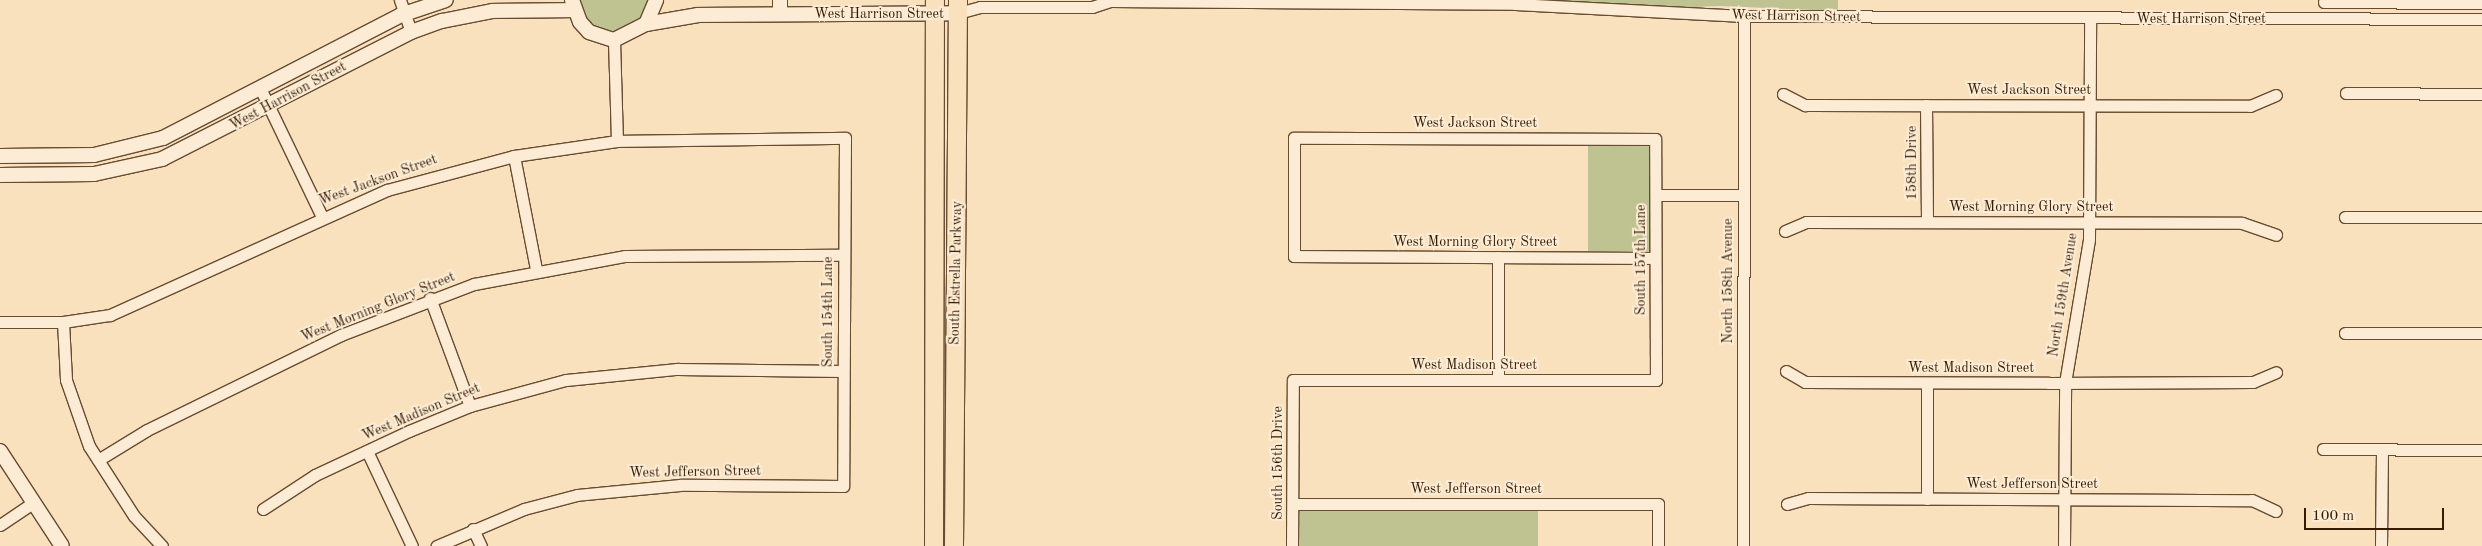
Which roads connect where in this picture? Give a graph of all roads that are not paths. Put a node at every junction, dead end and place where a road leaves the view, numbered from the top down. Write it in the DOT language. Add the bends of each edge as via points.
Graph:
graph roads {
  1 [pos="400,0"];
  2 [pos="446,0"];
  3 [pos="656,0"];
  4 [pos="1108,1"];
  5 [pos="2324,2"];
  6 [pos="2482,3"];
  7 [pos="573,5"];
  8 [pos="780,7"];
  9 [pos="935,7"];
  10 [pos="958,7"];
  11 [pos="405,14"];
  12 [pos="1744,16"];
  13 [pos="2090,19"];
  14 [pos="2482,19"];
  15 [pos="646,24"];
  16 [pos="411,32"];
  17 [pos="614,40"];
  18 [pos="261,90"];
  19 [pos="2346,93"];
  20 [pos="1783,94"];
  21 [pos="2482,94"];
  22 [pos="2276,96"];
  23 [pos="1926,105"];
  24 [pos="2090,105"];
  25 [pos="270,106"];
  26 [pos="845,138"];
  27 [pos="1656,140"];
  28 [pos="617,141"];
  29 [pos="0,156"];
  30 [pos="514,156"];
  31 [pos="0,175"];
  32 [pos="1656,195"];
  33 [pos="1744,195"];
  34 [pos="322,217"];
  35 [pos="2346,217"];
  36 [pos="2482,217"];
  37 [pos="1927,222"];
  38 [pos="2089,222"];
  39 [pos="1785,231"];
  40 [pos="2276,235"];
  41 [pos="843,256"];
  42 [pos="1294,256"];
  43 [pos="1498,257"];
  44 [pos="1655,258"];
  45 [pos="536,269"];
  46 [pos="430,298"];
  47 [pos="0,322"];
  48 [pos="63,322"];
  49 [pos="2346,333"];
  50 [pos="2482,333"];
  51 [pos="843,371"];
  52 [pos="1786,371"];
  53 [pos="2276,372"];
  54 [pos="1293,380"];
  55 [pos="1498,380"];
  56 [pos="1656,380"];
  57 [pos="1927,383"];
  58 [pos="2065,383"];
  59 [pos="470,406"];
  60 [pos="2323,449"];
  61 [pos="2382,449"];
  62 [pos="2482,450"];
  63 [pos="0,451"];
  64 [pos="367,451"];
  65 [pos="98,460"];
  66 [pos="843,486"];
  67 [pos="1927,499"];
  68 [pos="2064,499"];
  69 [pos="32,503"];
  70 [pos="1293,504"];
  71 [pos="1787,504"];
  72 [pos="263,509"];
  73 [pos="2276,511"];
  74 [pos="0,526"];
  75 [pos="473,529"];
  76 [pos="62,546"];
  77 [pos="162,546"];
  78 [pos="412,546"];
  79 [pos="437,546"];
  80 [pos="481,546"];
  81 [pos="934,546"];
  82 [pos="954,546"];
  83 [pos="1292,546"];
  84 [pos="1658,546"];
  85 [pos="1743,546"];
  86 [pos="2064,546"];
  87 [pos="2381,546"];
  1 -- 11 [label="street"];
  2 -- 11 [label="street, West Harrison Street"];
  3 -- 15 [label="street"];
  4 -- 10 [label="street, West Harrison Street" via="1092,7"];
  4 -- 12 [label="street, West Harrison Street" via="1521,4"];
  5 -- 6 [label="street"];
  7 -- 16 [label="street, West Harrison Street" via="492,11"];
  7 -- 17 [label="street" via="589,32"];
  8 -- 9 [label="street, West Harrison Street"];
  8 -- 15 [label="street, West Harrison Street" via="680,16"];
  9 -- 10 [label="street, West Harrison Street"];
  9 -- 81 [label="main road, South Estrella Parkway"];
  10 -- 82 [label="main road, South Estrella Parkway"];
  11 -- 16 [label="street"];
  11 -- 18 [label="street, West Harrison Street"];
  12 -- 13 [label="street, West Harrison Street"];
  12 -- 33 [label="street, North 158th Avenue"];
  13 -- 14 [label="street, West Harrison Street"];
  13 -- 24 [label="street, North 159th Avenue"];
  15 -- 17 [label="street, West Harrison Street"];
  16 -- 25 [label="street, West Harrison Street"];
  17 -- 28 [label="street"];
  18 -- 25 [label="street"];
  18 -- 29 [label="street, West Harrison Street" via="163,138 108,153"];
  19 -- 21 [label="street"];
  20 -- 23 [label="street, West Jackson Street" via="1805,104"];
  22 -- 24 [label="street, West Jackson Street" via="2250,106"];
  23 -- 24 [label="street, West Jackson Street"];
  23 -- 37 [label="street, 158th Drive"];
  24 -- 38 [label="street, North 159th Avenue"];
  25 -- 31 [label="street, West Harrison Street" via="189,148 136,167 80,175"];
  25 -- 34 [label="street"];
  26 -- 28 [label="street, West Jackson Street"];
  26 -- 41 [label="street, South 154th Lane"];
  27 -- 32 [label="street, South 157th Lane"];
  27 -- 42 [label="street, West Jackson Street" via="1294,138"];
  28 -- 30 [label="street, West Jackson Street"];
  30 -- 34 [label="street, West Jackson Street" via="444,171"];
  30 -- 45 [label="street"];
  32 -- 33 [label="street"];
  32 -- 44 [label="street, South 157th Lane"];
  33 -- 85 [label="street, North 158th Avenue"];
  34 -- 48 [label="street, West Jackson Street" via="110,315"];
  35 -- 36 [label="street"];
  37 -- 38 [label="street, West Morning Glory Street"];
  37 -- 39 [label="street, West Morning Glory Street" via="1806,222"];
  38 -- 40 [label="street, West Morning Glory Street" via="2242,223"];
  38 -- 58 [label="street, North 159th Avenue"];
  41 -- 45 [label="street, West Morning Glory Street" via="625,256"];
  41 -- 51 [label="street, South 154th Lane"];
  42 -- 43 [label="street, West Morning Glory Street"];
  43 -- 44 [label="street, West Morning Glory Street"];
  43 -- 55 [label="street"];
  44 -- 56 [label="street, South 157th Lane"];
  45 -- 46 [label="street, West Morning Glory Street"];
  46 -- 59 [label="street"];
  46 -- 65 [label="street, West Morning Glory Street" via="332,340 148,430"];
  47 -- 48 [label="street, West Jackson Street"];
  48 -- 65 [label="street" via="66,380"];
  49 -- 50 [label="street"];
  51 -- 59 [label="street, West Madison Street" via="618,372 566,380"];
  51 -- 66 [label="street, South 154th Lane"];
  52 -- 57 [label="street, West Madison Street" via="1805,382"];
  53 -- 58 [label="street, West Madison Street" via="2253,382"];
  54 -- 55 [label="street, West Madison Street"];
  54 -- 70 [label="street, South 156th Drive"];
  55 -- 56 [label="street, West Madison Street"];
  57 -- 58 [label="street, West Madison Street"];
  57 -- 67 [label="street"];
  58 -- 68 [label="street, North 159th Avenue"];
  59 -- 64 [label="street, West Madison Street"];
  60 -- 61 [label="street"];
  61 -- 62 [label="street"];
  61 -- 87 [label="street"];
  63 -- 69 [label="street"];
  64 -- 72 [label="street, West Madison Street" via="274,497"];
  64 -- 78 [label="street"];
  65 -- 77 [label="street" via="134,516"];
  66 -- 75 [label="street, West Jefferson Street" via="622,489 524,509"];
  67 -- 68 [label="street, West Jefferson Street"];
  67 -- 71 [label="street, West Jefferson Street" via="1808,498"];
  68 -- 73 [label="street, West Jefferson Street" via="2252,500"];
  68 -- 86 [label="street, North 159th Avenue"];
  69 -- 74 [label="street"];
  69 -- 76 [label="street"];
  70 -- 83 [label="street, South 156th Drive"];
  70 -- 84 [label="street, West Jefferson Street" via="1658,504"];
  75 -- 79 [label="street, West Jefferson Street"];
  75 -- 80 [label="street"];
}
